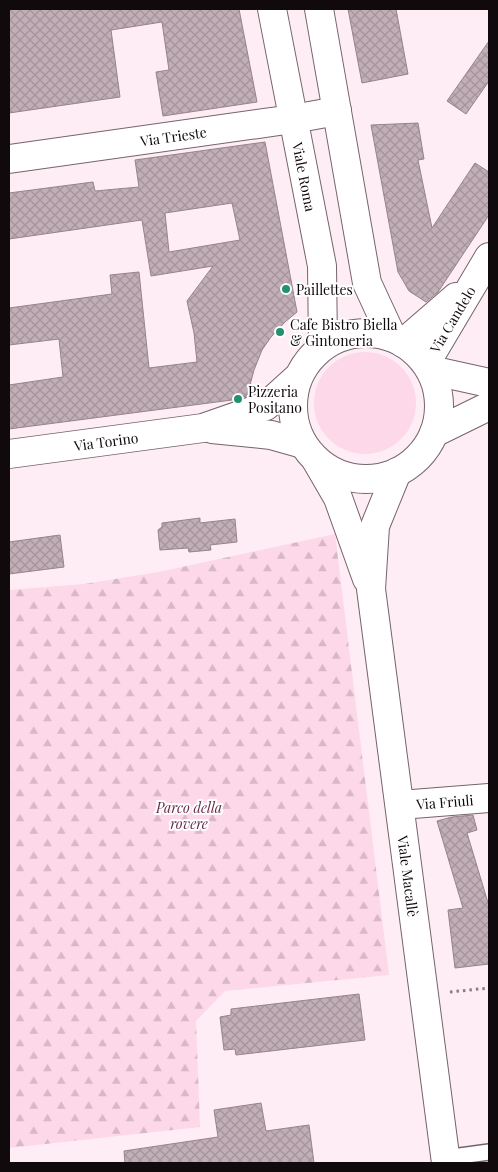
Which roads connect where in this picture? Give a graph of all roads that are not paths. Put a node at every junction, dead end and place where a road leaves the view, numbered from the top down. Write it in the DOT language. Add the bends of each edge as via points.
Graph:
graph roads {
  1 [pos="272,9"];
  2 [pos="319,9"];
  3 [pos="337,111"];
  4 [pos="293,119"];
  5 [pos="9,159"];
  6 [pos="484,266"];
  7 [pos="397,340"];
  8 [pos="323,346"];
  9 [pos="428,367"];
  10 [pos="298,377"];
  11 [pos="489,383"];
  12 [pos="489,406"];
  13 [pos="203,428"];
  14 [pos="434,433"];
  15 [pos="309,451"];
  16 [pos="9,454"];
  17 [pos="397,472"];
  18 [pos="371,589"];
  19 [pos="489,798"];
  20 [pos="400,805"];
  21 [pos="489,1152"];
  22 [pos="446,1160"];
  1 -- 4 [label="street, Viale Roma"];
  2 -- 3 [label="street"];
  3 -- 4 [label="street, Via Trieste"];
  3 -- 7 [label="street" via="367,283"];
  4 -- 5 [label="street, Via Trieste"];
  4 -- 8 [label="street, Viale Roma" via="322,266"];
  6 -- 7 [label="street, Via Candelo" via="446,306"];
  6 -- 9 [label="street, Via Candelo"];
  7 -- 8 [label="street" via="368,332 344,335"];
  7 -- 9 [label="street" via="416,352"];
  8 -- 10 [label="street" via="308,360"];
  9 -- 11 [label="street"];
  9 -- 14 [label="street" via="438,397"];
  10 -- 13 [label="street, Via Torino" via="266,406"];
  10 -- 15 [label="street" via="293,400 294,422"];
  12 -- 14 [label="street"];
  13 -- 15 [label="street, Via Torino" via="271,435"];
  13 -- 16 [label="street, Via Torino"];
  14 -- 17 [label="street" via="425,449"];
  15 -- 17 [label="street" via="333,472 354,478 376,478"];
  15 -- 18 [label="street, Viale Macallè" via="338,498"];
  17 -- 18 [label="street, Viale Macallè" via="375,526"];
  18 -- 20 [label="street, Viale Macallè"];
  19 -- 20 [label="street, Via Friuli"];
  20 -- 22 [label="street, Viale Macallè"];
  21 -- 22 [label="lane"];
}
